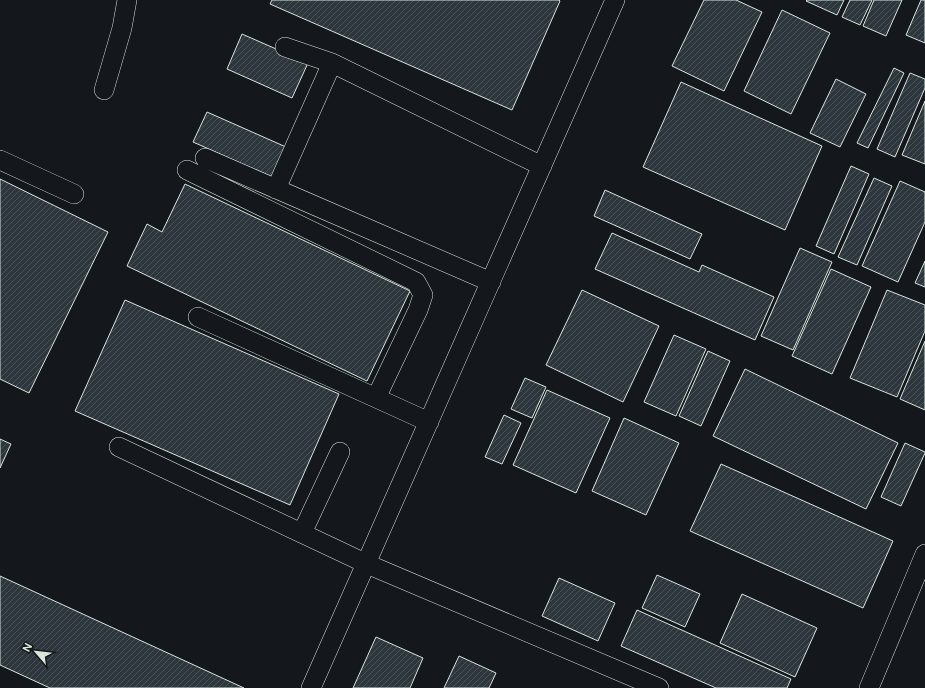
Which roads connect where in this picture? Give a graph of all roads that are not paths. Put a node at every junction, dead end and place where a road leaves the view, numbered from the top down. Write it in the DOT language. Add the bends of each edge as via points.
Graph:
graph roads {
  1 [pos="127,0"];
  2 [pos="615,0"];
  3 [pos="285,47"];
  4 [pos="332,63"];
  5 [pos="104,90"];
  6 [pos="205,158"];
  7 [pos="0,160"];
  8 [pos="542,166"];
  9 [pos="187,170"];
  10 [pos="276,189"];
  11 [pos="74,194"];
  12 [pos="491,282"];
  13 [pos="198,317"];
  14 [pos="376,398"];
  15 [pos="429,422"];
  16 [pos="119,447"];
  17 [pos="340,452"];
  18 [pos="302,533"];
  19 [pos="925,554"];
  20 [pos="367,564"];
  21 [pos="311,688"];
  22 [pos="659,688"];
  23 [pos="868,688"];
  1 -- 5 [label="lane" via="122,28"];
  2 -- 8 [label="lane"];
  3 -- 4 [label="lane"];
  4 -- 8 [label="lane"];
  4 -- 10 [label="lane"];
  6 -- 10 [label="lane"];
  7 -- 11 [label="lane"];
  8 -- 12 [label="lane"];
  9 -- 14 [label="lane" via="416,282 422,296 418,310"];
  10 -- 12 [label="lane"];
  12 -- 15 [label="lane"];
  13 -- 14 [label="lane"];
  14 -- 15 [label="lane"];
  15 -- 20 [label="lane"];
  16 -- 18 [label="lane"];
  17 -- 18 [label="lane"];
  18 -- 20 [label="lane"];
  19 -- 23 [label="lane"];
  20 -- 21 [label="lane"];
  20 -- 22 [label="lane"];
}
